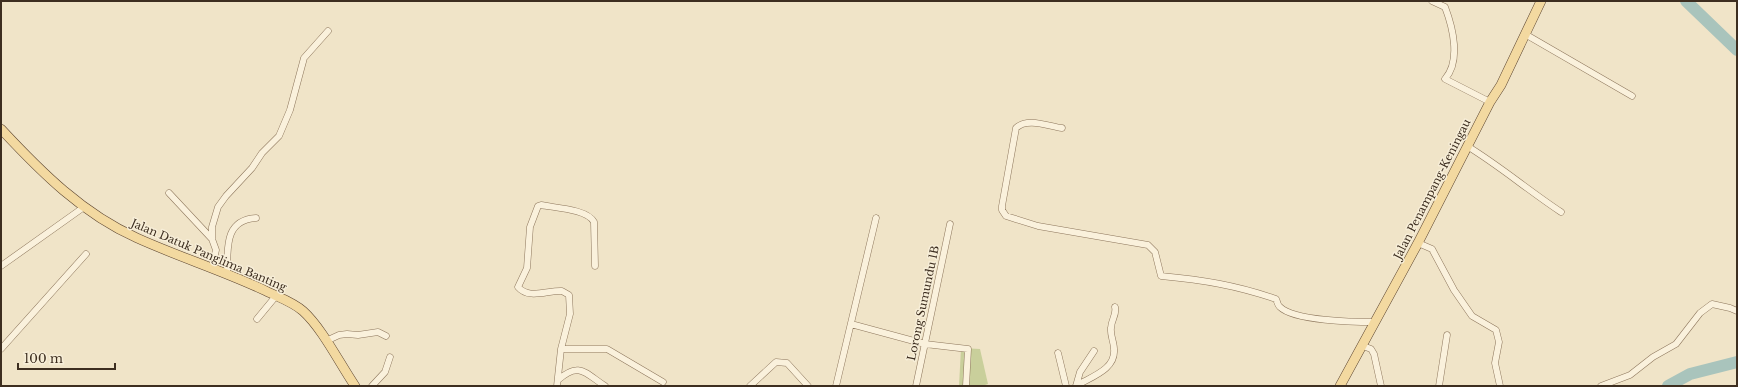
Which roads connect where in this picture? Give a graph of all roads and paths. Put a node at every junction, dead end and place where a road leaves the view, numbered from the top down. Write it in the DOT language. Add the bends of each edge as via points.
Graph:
graph roads {
  1 [pos="1432,1"];
  2 [pos="1541,1"];
  3 [pos="328,31"];
  4 [pos="1525,34"];
  5 [pos="1632,96"];
  6 [pos="1490,102"];
  7 [pos="1062,128"];
  8 [pos="1,129"];
  9 [pos="1467,146"];
  10 [pos="169,193"];
  11 [pos="84,207"];
  12 [pos="1561,212"];
  13 [pos="256,218"];
  14 [pos="876,218"];
  15 [pos="950,224"];
  16 [pos="212,239"];
  17 [pos="1418,243"];
  18 [pos="86,254"];
  19 [pos="1,266"];
  20 [pos="595,266"];
  21 [pos="212,268"];
  22 [pos="228,274"];
  23 [pos="276,296"];
  24 [pos="1115,307"];
  25 [pos="1737,311"];
  26 [pos="257,319"];
  27 [pos="1375,322"];
  28 [pos="851,324"];
  29 [pos="1447,335"];
  30 [pos="386,336"];
  31 [pos="326,341"];
  32 [pos="925,344"];
  33 [pos="1363,346"];
  34 [pos="1,349"];
  35 [pos="561,349"];
  36 [pos="1094,351"];
  37 [pos="1058,353"];
  38 [pos="390,358"];
  39 [pos="664,382"];
  40 [pos="557,383"];
  41 [pos="355,386"];
  42 [pos="372,386"];
  43 [pos="605,386"];
  44 [pos="750,386"];
  45 [pos="808,386"];
  46 [pos="836,386"];
  47 [pos="916,386"];
  48 [pos="966,386"];
  49 [pos="1066,386"];
  50 [pos="1076,386"];
  51 [pos="1340,386"];
  52 [pos="1381,386"];
  53 [pos="1439,386"];
  54 [pos="1500,386"];
  55 [pos="1601,386"];
  1 -- 6 [label="street" via="1445,7 1449,16 1454,64 1445,80"];
  2 -- 4 [label="main road, Jalan Penampang-Keningau"];
  3 -- 16 [label="street" via="304,58 290,110 279,136 218,207 212,221"];
  4 -- 5 [label="street"];
  4 -- 6 [label="main road, Jalan Penampang-Keningau" via="1501,85"];
  6 -- 9 [label="main road, Jalan Penampang-Keningau"];
  7 -- 27 [label="street" via="1027,122 1016,128 1002,206 1006,216 1038,226 1148,245 1155,252 1161,276 1247,289 1276,299 1280,308 1296,314"];
  8 -- 11 [label="main road, Jalan Datuk Panglima Banting" via="49,178"];
  9 -- 12 [label="street" via="1491,160 1509,176"];
  9 -- 17 [label="main road, Jalan Penampang-Keningau"];
  10 -- 16 [label="street"];
  11 -- 19 [label="street"];
  11 -- 21 [label="main road, Jalan Datuk Panglima Banting" via="136,238"];
  13 -- 22 [label="street" via="242,221 230,233"];
  14 -- 28 [label="street"];
  15 -- 32 [label="street, Lorong Sumundu 1B"];
  16 -- 21 [label="street" via="216,250"];
  17 -- 27 [label="main road, Jalan Penampang-Keningau"];
  17 -- 54 [label="street" via="1432,249 1454,290 1472,316 1496,330 1499,342 1495,363"];
  18 -- 34 [label="street"];
  20 -- 35 [label="street" via="592,218 583,213 538,206 530,227 527,268 518,287 527,293 562,290 569,295 570,314"];
  21 -- 22 [label="main road, Jalan Datuk Panglima Banting"];
  22 -- 23 [label="main road, Jalan Datuk Panglima Banting"];
  23 -- 26 [label="street"];
  23 -- 31 [label="main road, Jalan Datuk Panglima Banting" via="303,312"];
  24 -- 50 [label="street" via="1116,312 1110,326 1114,357 1102,372"];
  25 -- 55 [label="street" via="1712,304 1700,313 1676,344 1630,375"];
  27 -- 33 [label="main road, Jalan Penampang-Keningau"];
  28 -- 32 [label="street"];
  28 -- 46 [label="street"];
  29 -- 53 [label="street"];
  30 -- 31 [label="street" via="378,332 347,334"];
  31 -- 41 [label="main road, Jalan Datuk Panglima Banting"];
  32 -- 47 [label="street, Lorong Sumundu 1B"];
  32 -- 48 [label="street" via="968,349"];
  33 -- 51 [label="main road, Jalan Penampang-Keningau"];
  33 -- 52 [label="street" via="1371,349 1374,354"];
  35 -- 39 [label="street" via="607,349"];
  35 -- 40 [label="street"];
  36 -- 50 [label="street" via="1080,372"];
  37 -- 49 [label="street"];
  38 -- 42 [label="street" via="385,372"];
  40 -- 43 [label="street" via="568,371 578,370"];
  44 -- 45 [label="street" via="776,362 787,363"];
}
